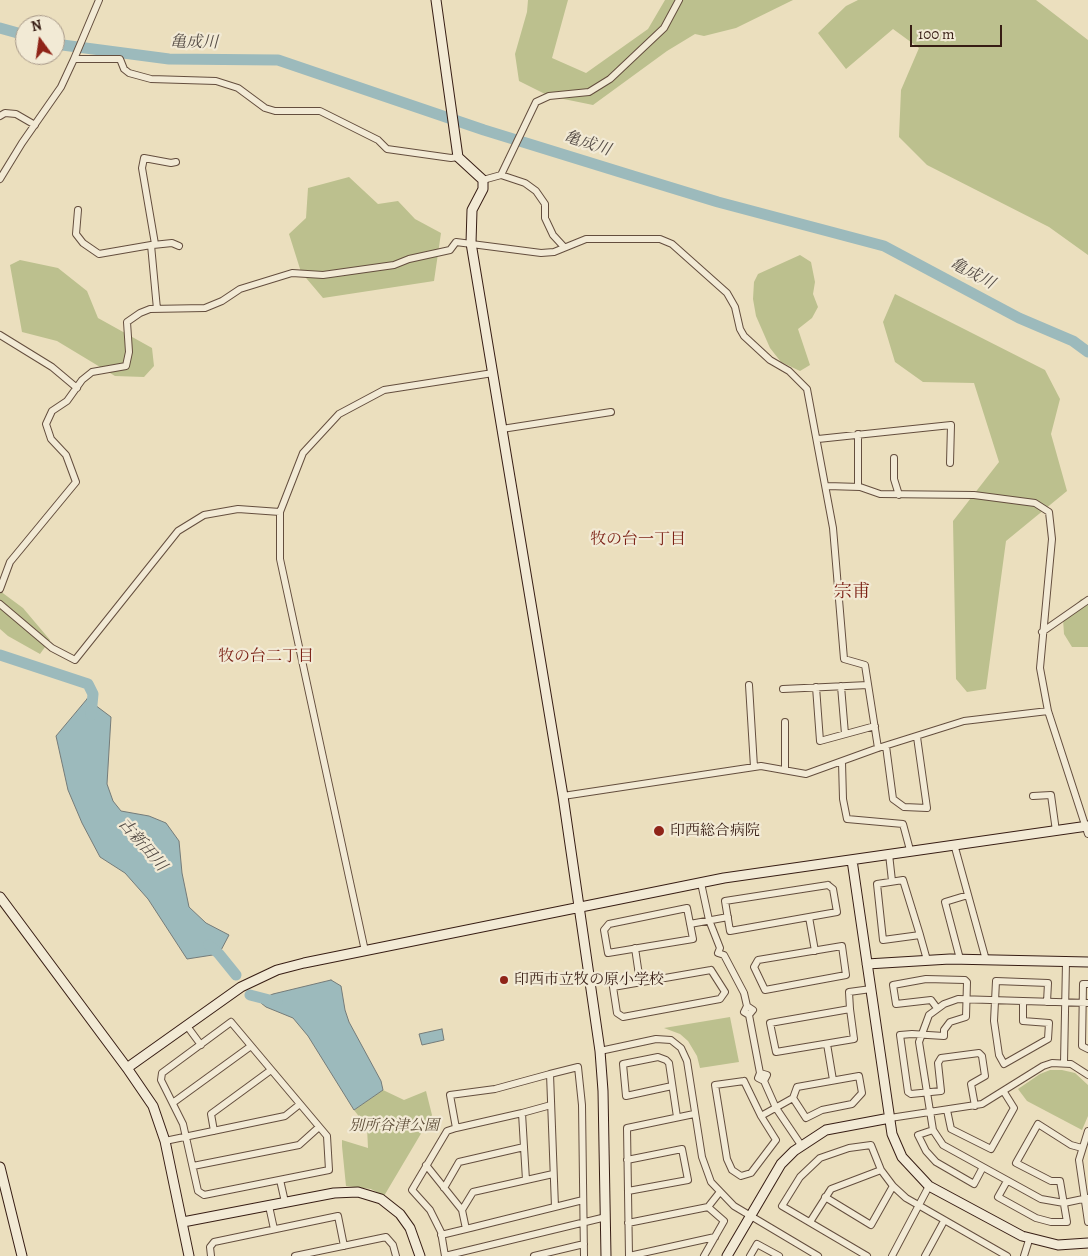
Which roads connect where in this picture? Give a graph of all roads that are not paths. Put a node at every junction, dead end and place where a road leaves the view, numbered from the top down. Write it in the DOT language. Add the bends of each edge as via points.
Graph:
graph roads {
  1 [pos="99,0"];
  2 [pos="436,0"];
  3 [pos="678,0"];
  4 [pos="74,59"];
  5 [pos="0,116"];
  6 [pos="35,125"];
  7 [pos="458,157"];
  8 [pos="176,162"];
  9 [pos="501,175"];
  10 [pos="0,179"];
  11 [pos="483,180"];
  12 [pos="78,210"];
  13 [pos="471,243"];
  14 [pos="153,245"];
  15 [pos="179,246"];
  16 [pos="564,247"];
  17 [pos="157,309"];
  18 [pos="0,335"];
  19 [pos="493,373"];
  20 [pos="77,388"];
  21 [pos="611,412"];
  22 [pos="502,429"];
  23 [pos="858,434"];
  24 [pos="818,438"];
  25 [pos="894,458"];
  26 [pos="950,463"];
  27 [pos="827,486"];
  28 [pos="858,487"];
  29 [pos="899,495"];
  30 [pos="280,512"];
  31 [pos="0,589"];
  32 [pos="1088,600"];
  33 [pos="0,604"];
  34 [pos="1042,632"];
  35 [pos="749,685"];
  36 [pos="868,685"];
  37 [pos="841,686"];
  38 [pos="816,687"];
  39 [pos="783,689"];
  40 [pos="1048,711"];
  41 [pos="785,722"];
  42 [pos="875,726"];
  43 [pos="844,734"];
  44 [pos="917,737"];
  45 [pos="886,746"];
  46 [pos="878,748"];
  47 [pos="842,762"];
  48 [pos="754,767"];
  49 [pos="784,770"];
  50 [pos="564,796"];
  51 [pos="1033,796"];
  52 [pos="1087,829"];
  53 [pos="1056,831"];
  54 [pos="954,844"];
  55 [pos="910,850"];
  56 [pos="889,854"];
  57 [pos="852,860"];
  58 [pos="892,881"];
  59 [pos="701,883"];
  60 [pos="968,895"];
  61 [pos="0,897"];
  62 [pos="578,909"];
  63 [pos="728,917"];
  64 [pos="809,917"];
  65 [pos="709,920"];
  66 [pos="690,924"];
  67 [pos="920,935"];
  68 [pos="635,948"];
  69 [pos="365,951"];
  70 [pos="815,951"];
  71 [pos="960,959"];
  72 [pos="927,960"];
  73 [pos="986,960"];
  74 [pos="1066,962"];
  75 [pos="1088,962"];
  76 [pos="867,964"];
  77 [pos="640,982"];
  78 [pos="1088,984"];
  79 [pos="870,988"];
  80 [pos="967,998"];
  81 [pos="994,1000"];
  82 [pos="1023,1002"];
  83 [pos="1047,1002"];
  84 [pos="1066,1003"];
  85 [pos="1085,1003"];
  86 [pos="937,1008"];
  87 [pos="850,1009"];
  88 [pos="187,1026"];
  89 [pos="920,1035"];
  90 [pos="827,1044"];
  91 [pos="201,1045"];
  92 [pos="251,1046"];
  93 [pos="1088,1049"];
  94 [pos="600,1051"];
  95 [pos="1064,1063"];
  96 [pos="127,1068"];
  97 [pos="271,1070"];
  98 [pos="550,1074"];
  99 [pos="1088,1076"];
  100 [pos="833,1080"];
  101 [pos="672,1086"];
  102 [pos="1004,1092"];
  103 [pos="926,1093"];
  104 [pos="794,1098"];
  105 [pos="174,1102"];
  106 [pos="300,1104"];
  107 [pos="551,1105"];
  108 [pos="976,1106"];
  109 [pos="776,1108"];
  110 [pos="947,1110"];
  111 [pos="522,1113"];
  112 [pos="929,1113"];
  113 [pos="694,1114"];
  114 [pos="761,1116"];
  115 [pos="677,1117"];
  116 [pos="890,1118"];
  117 [pos="319,1127"];
  118 [pos="456,1128"];
  119 [pos="933,1130"];
  120 [pos="214,1131"];
  121 [pos="1088,1131"];
  122 [pos="186,1137"];
  123 [pos="165,1142"];
  124 [pos="801,1145"];
  125 [pos="524,1147"];
  126 [pos="1082,1148"];
  127 [pos="627,1160"];
  128 [pos="193,1166"];
  129 [pos="426,1166"];
  130 [pos="0,1167"];
  131 [pos="983,1167"];
  132 [pos="881,1170"];
  133 [pos="553,1174"];
  134 [pos="280,1180"];
  135 [pos="526,1180"];
  136 [pos="1007,1180"];
  137 [pos="893,1186"];
  138 [pos="929,1186"];
  139 [pos="444,1188"];
  140 [pos="628,1191"];
  141 [pos="719,1193"];
  142 [pos="825,1197"];
  143 [pos="1086,1199"];
  144 [pos="583,1200"];
  145 [pos="285,1202"];
  146 [pos="1064,1202"];
  147 [pos="269,1206"];
  148 [pos="918,1206"];
  149 [pos="554,1207"];
  150 [pos="708,1207"];
  151 [pos="462,1210"];
  152 [pos="750,1216"];
  153 [pos="606,1217"];
  154 [pos="944,1221"];
  155 [pos="183,1222"];
  156 [pos="583,1222"];
  157 [pos="810,1222"];
  158 [pos="1088,1222"];
  159 [pos="628,1223"];
  160 [pos="274,1229"];
  161 [pos="466,1229"];
  162 [pos="441,1235"];
  163 [pos="715,1238"];
  164 [pos="1030,1240"];
  165 [pos="1088,1243"];
  166 [pos="584,1244"];
  167 [pos="344,1246"];
  168 [pos="995,1253"];
  169 [pos="22,1256"];
  170 [pos="189,1256"];
  171 [pos="212,1256"];
  172 [pos="295,1256"];
  173 [pos="396,1256"];
  174 [pos="420,1256"];
  175 [pos="445,1256"];
  176 [pos="534,1256"];
  177 [pos="584,1256"];
  178 [pos="606,1256"];
  179 [pos="629,1256"];
  180 [pos="704,1256"];
  181 [pos="727,1256"];
  182 [pos="750,1256"];
  183 [pos="779,1256"];
  184 [pos="818,1256"];
  185 [pos="868,1256"];
  186 [pos="892,1256"];
  187 [pos="925,1256"];
  188 [pos="1007,1256"];
  189 [pos="1024,1256"];
  1 -- 4 [label="street"];
  2 -- 7 [label="street"];
  3 -- 9 [label="street" via="664,28 610,79 589,92 549,96 536,102"];
  4 -- 6 [label="street" via="61,87"];
  4 -- 7 [label="street" via="120,59 129,73 151,79 216,81 238,88 265,108 275,111 320,110 378,140 387,149"];
  5 -- 6 [label="street" via="16,114"];
  6 -- 10 [label="street"];
  7 -- 11 [label="street"];
  8 -- 14 [label="street" via="144,158 142,168"];
  9 -- 11 [label="street"];
  9 -- 16 [label="street" via="525,183 536,191 546,204 545,218 553,235"];
  11 -- 13 [label="street" via="483,189 472,210"];
  12 -- 14 [label="street" via="76,234 99,254"];
  13 -- 16 [label="street" via="541,253"];
  13 -- 17 [label="street" via="456,242 450,250 394,265 323,275 292,273 240,289 205,308"];
  13 -- 19 [label="street"];
  14 -- 15 [label="street" via="172,243"];
  14 -- 17 [label="street"];
  16 -- 24 [label="street" via="586,239 660,239 672,244 727,293 744,336 807,389"];
  17 -- 20 [label="street" via="140,313 127,322 129,352 126,366 92,372"];
  18 -- 20 [label="street" via="52,367"];
  19 -- 22 [label="street"];
  19 -- 30 [label="street" via="384,390 339,414 303,453"];
  20 -- 31 [label="street" via="67,401 52,411 46,424 51,439 66,455 76,482 10,562"];
  21 -- 22 [label="street"];
  22 -- 50 [label="street"];
  23 -- 24 [label="street"];
  23 -- 26 [label="street" via="951,424"];
  23 -- 28 [label="street"];
  24 -- 27 [label="street"];
  25 -- 29 [label="street" via="894,479"];
  27 -- 28 [label="street"];
  27 -- 36 [label="street" via="844,659 865,665"];
  28 -- 29 [label="street" via="880,494"];
  29 -- 34 [label="street" via="974,495 1035,503 1049,512 1052,539"];
  30 -- 33 [label="street" via="238,508 204,515 178,531 75,660 52,648"];
  30 -- 69 [label="street" via="280,559"];
  32 -- 34 [label="street"];
  34 -- 40 [label="street" via="1040,668"];
  35 -- 48 [label="street"];
  36 -- 37 [label="street"];
  36 -- 42 [label="street"];
  37 -- 38 [label="street"];
  37 -- 43 [label="street"];
  38 -- 39 [label="street"];
  38 -- 43 [label="street" via="820,741"];
  40 -- 44 [label="street" via="964,721"];
  40 -- 52 [label="street"];
  41 -- 49 [label="street"];
  42 -- 43 [label="street"];
  42 -- 46 [label="street"];
  44 -- 45 [label="street"];
  44 -- 45 [label="street" via="927,808 904,807 893,799"];
  45 -- 46 [label="street"];
  46 -- 47 [label="street"];
  47 -- 49 [label="street" via="806,774"];
  47 -- 55 [label="street" via="847,819 903,824"];
  48 -- 49 [label="street"];
  48 -- 50 [label="street"];
  50 -- 62 [label="street"];
  51 -- 53 [label="street" via="1051,795"];
  52 -- 53 [label="street"];
  53 -- 54 [label="street"];
  54 -- 55 [label="street"];
  54 -- 60 [label="street"];
  55 -- 56 [label="street"];
  56 -- 57 [label="street"];
  56 -- 58 [label="street"];
  57 -- 59 [label="street"];
  57 -- 76 [label="street"];
  58 -- 67 [label="street" via="903,880"];
  58 -- 67 [label="street" via="877,884 883,940"];
  59 -- 62 [label="street"];
  59 -- 65 [label="street"];
  60 -- 71 [label="street" via="945,902"];
  60 -- 73 [label="street"];
  61 -- 96 [label="street"];
  62 -- 69 [label="street"];
  62 -- 94 [label="street"];
  63 -- 64 [label="street" via="730,931"];
  63 -- 64 [label="street" via="725,902 828,886 833,889 836,912"];
  63 -- 65 [label="street"];
  64 -- 70 [label="street"];
  65 -- 66 [label="street"];
  65 -- 109 [label="street" via="720,948 726,950 724,955 744,993 747,1006 753,1010 749,1015 760,1073 766,1075 764,1081"];
  66 -- 68 [label="street" via="693,939"];
  66 -- 68 [label="street" via="687,908 609,924 604,930 608,953"];
  67 -- 72 [label="street"];
  68 -- 77 [label="street"];
  69 -- 88 [label="street" via="277,970 241,987"];
  70 -- 70 [label="street" via="842,946 846,975 765,990 754,967 758,960"];
  71 -- 72 [label="street"];
  71 -- 73 [label="street"];
  72 -- 76 [label="street"];
  73 -- 74 [label="street"];
  74 -- 75 [label="street"];
  74 -- 84 [label="street"];
  76 -- 79 [label="street"];
  77 -- 77 [label="street" via="710,970 725,992 720,999 623,1016 617,1013 613,987"];
  78 -- 85 [label="street" via="1083,984"];
  79 -- 87 [label="street" via="849,992"];
  79 -- 116 [label="street"];
  80 -- 81 [label="street"];
  80 -- 86 [label="street"];
  80 -- 86 [label="street" via="965,980 926,979 893,984 896,1004 931,1000"];
  80 -- 89 [label="street" via="966,1017 950,1022 944,1036"];
  81 -- 82 [label="street"];
  81 -- 82 [label="street" via="999,1055 1004,1064 1048,1039 1049,1023 1024,1021"];
  81 -- 83 [label="street" via="996,981 1048,983"];
  82 -- 83 [label="street"];
  83 -- 84 [label="street"];
  84 -- 85 [label="street"];
  84 -- 95 [label="street"];
  85 -- 93 [label="street" via="1082,1046"];
  86 -- 89 [label="street" via="928,1015"];
  87 -- 90 [label="street" via="854,1039"];
  87 -- 90 [label="street" via="770,1023 776,1052"];
  88 -- 91 [label="street"];
  88 -- 96 [label="street"];
  89 -- 103 [label="street"];
  89 -- 103 [label="street" via="900,1035 908,1092"];
  90 -- 100 [label="street"];
  91 -- 92 [label="street" via="231,1022"];
  91 -- 105 [label="street" via="162,1073 161,1080"];
  92 -- 97 [label="street"];
  92 -- 105 [label="street"];
  94 -- 113 [label="street" via="656,1039 671,1040 685,1053"];
  94 -- 153 [label="street"];
  95 -- 99 [label="street" via="1076,1066"];
  95 -- 102 [label="street" via="1043,1066"];
  96 -- 123 [label="street" via="153,1106"];
  97 -- 106 [label="street"];
  97 -- 120 [label="street" via="211,1114"];
  98 -- 107 [label="street"];
  98 -- 118 [label="street" via="495,1089 450,1095"];
  98 -- 144 [label="street" via="578,1067 582,1105"];
  100 -- 104 [label="street" via="797,1087"];
  100 -- 104 [label="street" via="859,1076 862,1092 852,1104 822,1110 806,1118"];
  101 -- 101 [label="street" via="669,1063 663,1057 623,1064 626,1096"];
  101 -- 115 [label="street"];
  102 -- 108 [label="street"];
  102 -- 110 [label="street" via="1014,1108 991,1149 951,1129"];
  103 -- 108 [label="street" via="941,1091 938,1063 941,1058 979,1053 986,1076 970,1084"];
  103 -- 112 [label="street"];
  104 -- 109 [label="street"];
  105 -- 122 [label="street"];
  106 -- 117 [label="street"];
  106 -- 120 [label="street" via="284,1116"];
  107 -- 111 [label="street"];
  107 -- 133 [label="street"];
  108 -- 110 [label="street"];
  109 -- 114 [label="street"];
  109 -- 124 [label="street"];
  110 -- 112 [label="street"];
  111 -- 118 [label="street"];
  111 -- 125 [label="street"];
  112 -- 116 [label="street"];
  112 -- 119 [label="street"];
  113 -- 115 [label="street"];
  113 -- 141 [label="street" via="706,1172"];
  114 -- 114 [label="street" via="776,1140 751,1174 741,1176 732,1170 727,1159 715,1085 744,1080"];
  115 -- 127 [label="street" via="627,1128"];
  116 -- 124 [label="street" via="836,1128"];
  116 -- 138 [label="street" via="892,1134 902,1157"];
  117 -- 128 [label="street" via="299,1145"];
  117 -- 134 [label="street" via="327,1136 329,1170"];
  118 -- 129 [label="street" via="447,1131"];
  119 -- 131 [label="street" via="943,1145"];
  119 -- 131 [label="street" via="918,1135 936,1162 974,1184"];
  120 -- 122 [label="street"];
  121 -- 126 [label="street"];
  122 -- 123 [label="street"];
  122 -- 128 [label="street"];
  123 -- 155 [label="street"];
  124 -- 152 [label="street" via="781,1164"];
  125 -- 135 [label="street"];
  125 -- 139 [label="street" via="459,1162"];
  126 -- 143 [label="street" via="1079,1160"];
  126 -- 146 [label="street" via="1071,1145 1038,1124 1016,1163 1050,1181 1060,1181"];
  127 -- 140 [label="street"];
  127 -- 140 [label="street" via="682,1148 688,1180"];
  128 -- 134 [label="street" via="198,1191 204,1195"];
  129 -- 139 [label="street"];
  129 -- 162 [label="street" via="412,1190 430,1210"];
  130 -- 169 [label="street"];
  131 -- 136 [label="street"];
  132 -- 137 [label="street"];
  132 -- 142 [label="street" via="836,1186"];
  132 -- 157 [label="street" via="871,1144 820,1158 800,1177 782,1206"];
  133 -- 135 [label="street"];
  133 -- 149 [label="street"];
  134 -- 145 [label="street"];
  135 -- 151 [label="street" via="473,1192"];
  136 -- 146 [label="street" via="1041,1199"];
  136 -- 146 [label="street" via="998,1197 1036,1218 1066,1222"];
  137 -- 142 [label="street" via="871,1224"];
  137 -- 148 [label="street"];
  138 -- 148 [label="street"];
  138 -- 164 [label="street"];
  139 -- 151 [label="street"];
  140 -- 159 [label="street"];
  141 -- 150 [label="street"];
  141 -- 152 [label="street"];
  142 -- 157 [label="street"];
  143 -- 146 [label="street"];
  143 -- 158 [label="street"];
  144 -- 149 [label="street"];
  144 -- 156 [label="street"];
  145 -- 147 [label="street"];
  145 -- 174 [label="street" via="346,1191 370,1194 400,1214 410,1228"];
  147 -- 155 [label="street"];
  147 -- 160 [label="street"];
  148 -- 154 [label="street"];
  148 -- 186 [label="street"];
  149 -- 161 [label="street"];
  150 -- 159 [label="street"];
  150 -- 163 [label="street" via="724,1221"];
  151 -- 161 [label="street"];
  152 -- 181 [label="street"];
  152 -- 184 [label="street"];
  153 -- 156 [label="street"];
  153 -- 178 [label="street"];
  154 -- 168 [label="street"];
  154 -- 187 [label="street"];
  155 -- 170 [label="street"];
  156 -- 166 [label="street"];
  156 -- 175 [label="street"];
  157 -- 185 [label="street"];
  159 -- 179 [label="street"];
  160 -- 167 [label="street" via="338,1216"];
  160 -- 171 [label="street" via="214,1242 210,1247"];
  161 -- 162 [label="street"];
  162 -- 175 [label="street"];
  163 -- 179 [label="street"];
  163 -- 180 [label="street"];
  164 -- 165 [label="street" via="1058,1245"];
  164 -- 189 [label="street"];
  166 -- 176 [label="street"];
  166 -- 177 [label="street"];
  167 -- 172 [label="street"];
  167 -- 173 [label="street" via="386,1237"];
  168 -- 188 [label="street"];
  182 -- 183 [label="street" via="758,1244"];
}
